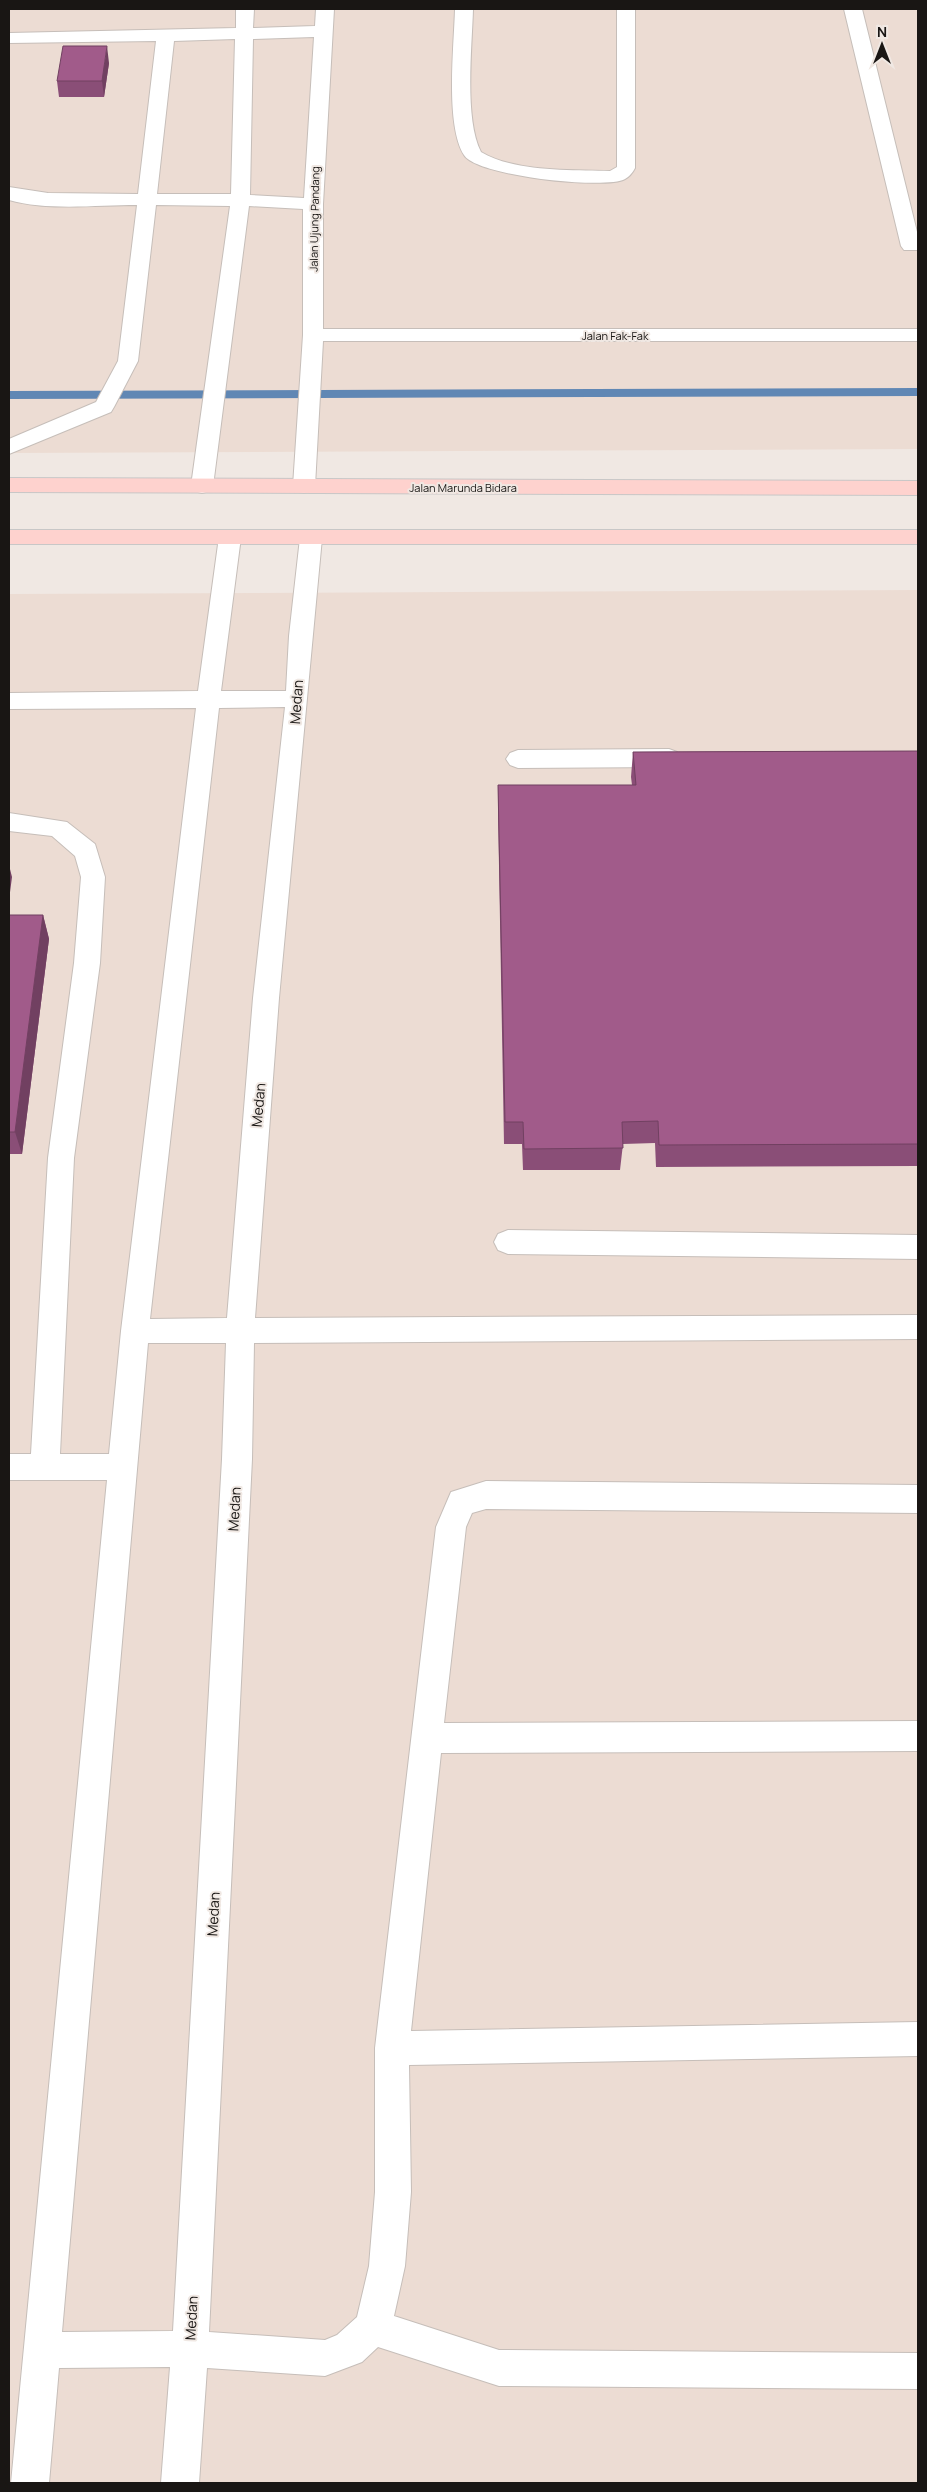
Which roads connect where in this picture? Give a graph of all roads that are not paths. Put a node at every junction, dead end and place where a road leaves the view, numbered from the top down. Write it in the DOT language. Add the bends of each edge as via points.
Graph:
graph roads {
  1 [pos="245,9"];
  2 [pos="325,9"];
  3 [pos="464,9"];
  4 [pos="626,9"];
  5 [pos="853,9"];
  6 [pos="324,30"];
  7 [pos="243,32"];
  8 [pos="166,36"];
  9 [pos="9,38"];
  10 [pos="12,198"];
  11 [pos="240,200"];
  12 [pos="146,201"];
  13 [pos="313,204"];
  14 [pos="911,246"];
  15 [pos="313,335"];
  16 [pos="918,335"];
  17 [pos="9,447"];
  18 [pos="9,485"];
  19 [pos="202,486"];
  20 [pos="304,486"];
  21 [pos="918,488"];
  22 [pos="9,537"];
  23 [pos="230,537"];
  24 [pos="918,537"];
  25 [pos="311,538"];
  26 [pos="210,700"];
  27 [pos="297,700"];
  28 [pos="9,701"];
  29 [pos="688,758"];
  30 [pos="518,759"];
  31 [pos="9,822"];
  32 [pos="508,1242"];
  33 [pos="918,1247"];
  34 [pos="918,1328"];
  35 [pos="240,1329"];
  36 [pos="135,1332"];
  37 [pos="9,1467"];
  38 [pos="45,1467"];
  39 [pos="124,1467"];
  40 [pos="918,1499"];
  41 [pos="918,1736"];
  42 [pos="427,1738"];
  43 [pos="918,2039"];
  44 [pos="392,2048"];
  45 [pos="373,2327"];
  46 [pos="190,2349"];
  47 [pos="43,2350"];
  48 [pos="918,2370"];
  49 [pos="30,2483"];
  50 [pos="180,2483"];
  1 -- 7 [label="street"];
  2 -- 6 [label="street, Jalan Ujung Pandang"];
  3 -- 4 [label="street" via="464,130 472,153 492,165 610,177 619,175 626,168"];
  5 -- 14 [label="street"];
  6 -- 7 [label="street"];
  6 -- 13 [label="street, Jalan Ujung Pandang"];
  7 -- 8 [label="street"];
  7 -- 11 [label="street"];
  8 -- 9 [label="street"];
  8 -- 12 [label="street"];
  10 -- 12 [label="street"];
  11 -- 12 [label="street"];
  11 -- 13 [label="street"];
  11 -- 19 [label="street"];
  12 -- 17 [label="street" via="128,361 104,408"];
  13 -- 15 [label="street, Jalan Ujung Pandang"];
  15 -- 16 [label="street, Jalan Fak-Fak"];
  15 -- 20 [label="street, Jalan Ujung Pandang"];
  18 -- 19 [label="main road, Jalan Marunda Bidara"];
  19 -- 20 [label="main road, Jalan Marunda Bidara"];
  20 -- 21 [label="main road, Jalan Marunda Bidara"];
  22 -- 23 [label="main road"];
  23 -- 25 [label="main road"];
  23 -- 26 [label="street"];
  24 -- 25 [label="main road"];
  25 -- 27 [label="street, Medan" via="300,636"];
  26 -- 27 [label="street"];
  26 -- 28 [label="street"];
  26 -- 36 [label="street"];
  27 -- 35 [label="street, Medan" via="266,998"];
  29 -- 30 [label="street"];
  31 -- 38 [label="street" via="58,828 86,851 93,877 87,963 61,1158"];
  32 -- 33 [label="street"];
  34 -- 35 [label="street"];
  35 -- 36 [label="street"];
  35 -- 46 [label="street, Medan" via="237,1460"];
  36 -- 39 [label="street"];
  37 -- 38 [label="street"];
  38 -- 39 [label="street"];
  39 -- 47 [label="street"];
  40 -- 42 [label="street" via="486,1495 461,1502 451,1526"];
  41 -- 42 [label="street"];
  42 -- 44 [label="street"];
  43 -- 44 [label="street"];
  44 -- 45 [label="street" via="392,2192 387,2266"];
  45 -- 46 [label="street" via="349,2349 325,2358"];
  45 -- 48 [label="street" via="499,2368"];
  46 -- 47 [label="street"];
  46 -- 50 [label="street, Medan"];
  47 -- 49 [label="street"];
}
